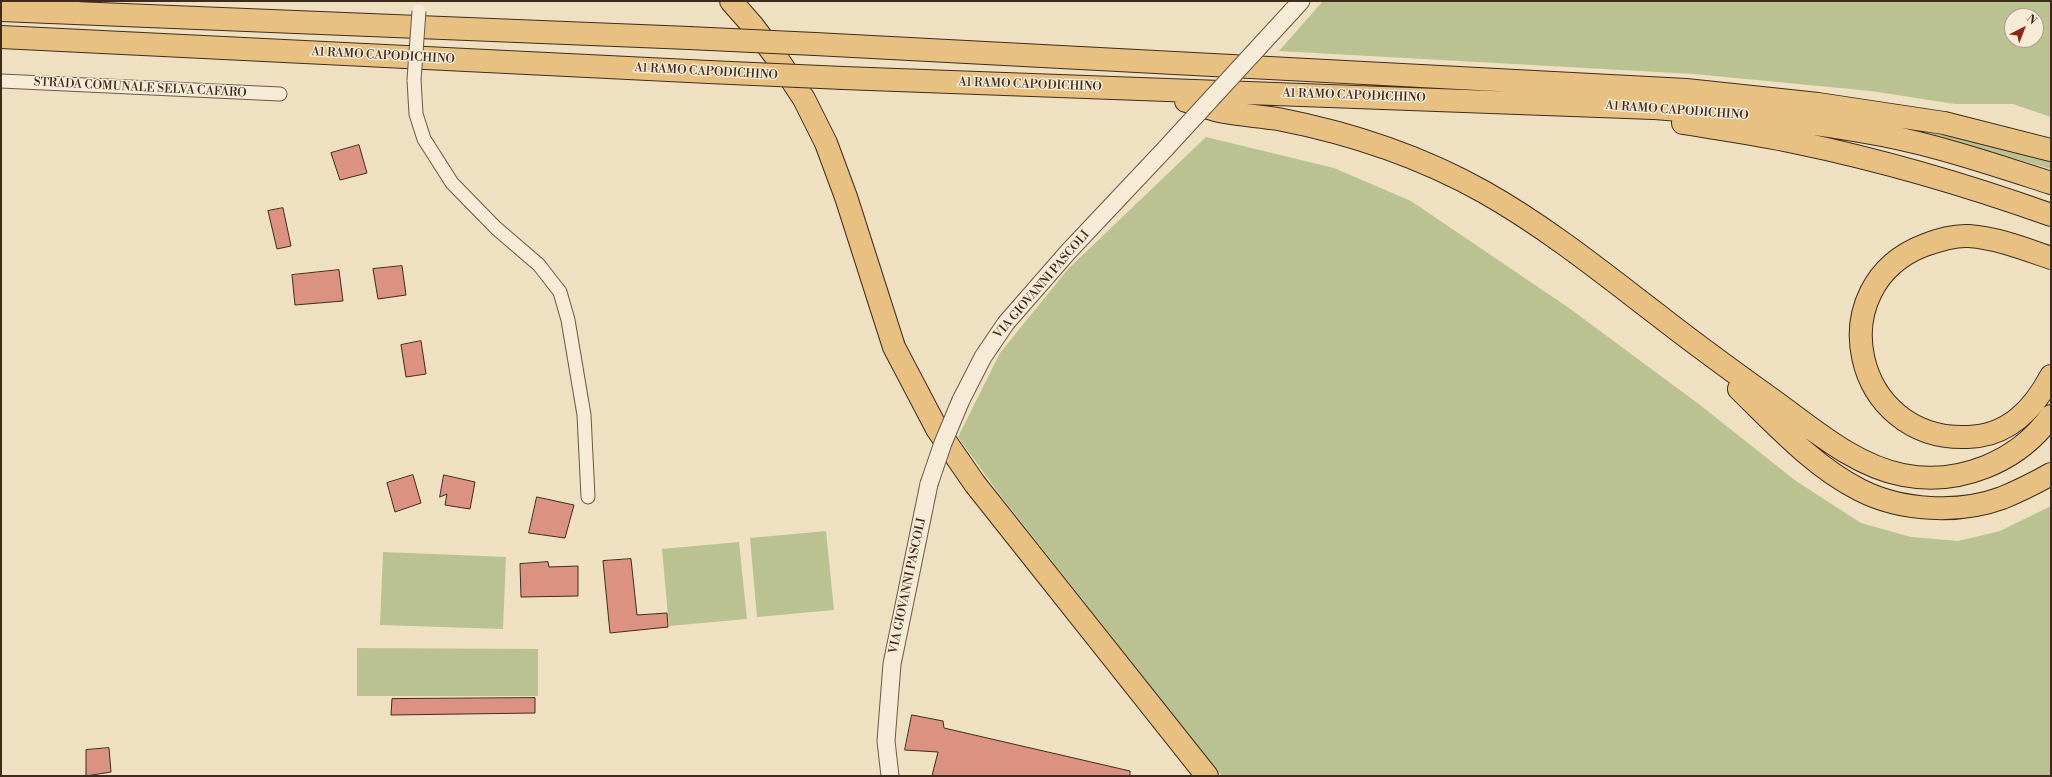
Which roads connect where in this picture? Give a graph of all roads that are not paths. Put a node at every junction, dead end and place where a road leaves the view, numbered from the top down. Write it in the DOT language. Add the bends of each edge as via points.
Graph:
graph roads {
  1 [pos="66,1"];
  2 [pos="731,1"];
  3 [pos="420,6"];
  4 [pos="1296,6"];
  5 [pos="1,10"];
  6 [pos="112,15"];
  7 [pos="1,37"];
  8 [pos="1,81"];
  9 [pos="1148,89"];
  10 [pos="280,94"];
  11 [pos="1573,106"];
  12 [pos="2051,150"];
  13 [pos="2051,183"];
  14 [pos="2051,215"];
  15 [pos="2051,258"];
  16 [pos="1676,329"];
  17 [pos="2051,376"];
  18 [pos="2051,416"];
  19 [pos="2051,474"];
  20 [pos="588,497"];
  21 [pos="890,776"];
  22 [pos="1207,776"];
  1 -- 6 [label="lane"];
  2 -- 22 [label="highway" via="779,61 804,100 826,142 894,347 937,429 975,484"];
  3 -- 20 [label="street, bridge" via="414,80 416,114 424,139 452,183 496,228 539,265 560,292 568,320 584,416"];
  4 -- 21 [label="street, VIA GIOVANNI PASCOLI, bridge" via="1068,252 1006,323 983,357 961,400 929,484 892,664 886,741"];
  5 -- 6 [label="highway, A1 RAMO CAPODICHINO"];
  6 -- 12 [label="highway, A1 RAMO CAPODICHINO, bridge" via="815,44 1686,90 1818,104 1944,123"];
  7 -- 9 [label="highway, A1 RAMO CAPODICHINO, bridge" via="709,72"];
  8 -- 10 [label="street, STRADA COMUNALE SELVA CAFARO"];
  9 -- 11 [label="highway, A1 RAMO CAPODICHINO"];
  9 -- 16 [label="highway" via="1219,111 1278,119 1331,131 1437,168 1533,222 1582,256"];
  11 -- 13 [label="highway, A1 RAMO CAPODICHINO" via="1653,108 1770,118 1882,135 1975,158"];
  11 -- 14 [label="highway" via="1793,141 1976,188"];
  15 -- 17 [label="highway" via="1993,240 1968,236 1940,239 1916,248 1896,260 1869,296 1863,319 1861,344 1864,366 1872,385 1883,401 1897,415 1914,426 1936,435 1975,437 2000,431 2035,402"];
  16 -- 18 [label="highway" via="1848,453 1903,475 1941,476 1978,471 2001,461 2024,446"];
  16 -- 19 [label="highway" via="1792,440 1831,472 1860,490 1913,505 1940,508 1966,506 2001,498"];
}
